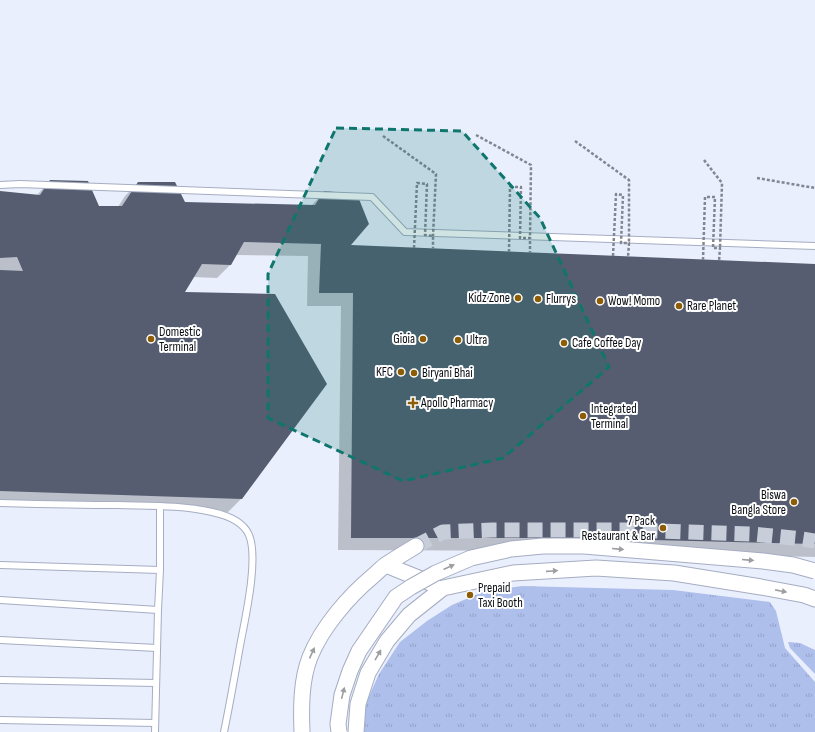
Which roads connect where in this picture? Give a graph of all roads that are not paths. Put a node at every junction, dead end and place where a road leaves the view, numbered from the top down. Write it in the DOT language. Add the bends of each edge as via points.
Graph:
graph roads {
  1 [pos="0,185"];
  2 [pos="815,246"];
  3 [pos="0,504"];
  4 [pos="160,506"];
  5 [pos="416,546"];
  6 [pos="0,565"];
  7 [pos="386,565"];
  8 [pos="160,570"];
  9 [pos="815,571"];
  10 [pos="443,588"];
  11 [pos="815,599"];
  12 [pos="0,600"];
  13 [pos="158,610"];
  14 [pos="0,640"];
  15 [pos="157,648"];
  16 [pos="0,680"];
  17 [pos="156,683"];
  18 [pos="0,720"];
  19 [pos="155,723"];
  20 [pos="155,732"];
  21 [pos="224,732"];
  22 [pos="302,732"];
  23 [pos="339,732"];
  24 [pos="356,732"];
  1 -- 2 [label="lane" via="372,197 405,232"];
  3 -- 4 [label="lane"];
  4 -- 8 [label="lane"];
  4 -- 21 [label="lane" via="212,512 233,519 241,524 252,543 250,588"];
  5 -- 7 [label="street"];
  6 -- 8 [label="lane"];
  7 -- 10 [label="street"];
  22 -- 7 [label="street, one-way" via="301,708 310,657 324,630 351,596"];
  8 -- 13 [label="lane"];
  23 -- 9 [label="street, one-way, bridge" via="342,695 350,671 359,651 396,597 436,573 470,558 511,549 584,546 763,561"];
  10 -- 11 [label="street, one-way" via="513,573 596,568 674,573 748,584"];
  24 -- 10 [label="street, one-way" via="358,704 368,673 386,641 409,615"];
  12 -- 13 [label="lane"];
  13 -- 15 [label="lane"];
  14 -- 15 [label="lane"];
  15 -- 17 [label="lane"];
  16 -- 17 [label="lane"];
  17 -- 19 [label="lane"];
  18 -- 19 [label="lane"];
  19 -- 20 [label="lane"];
}
